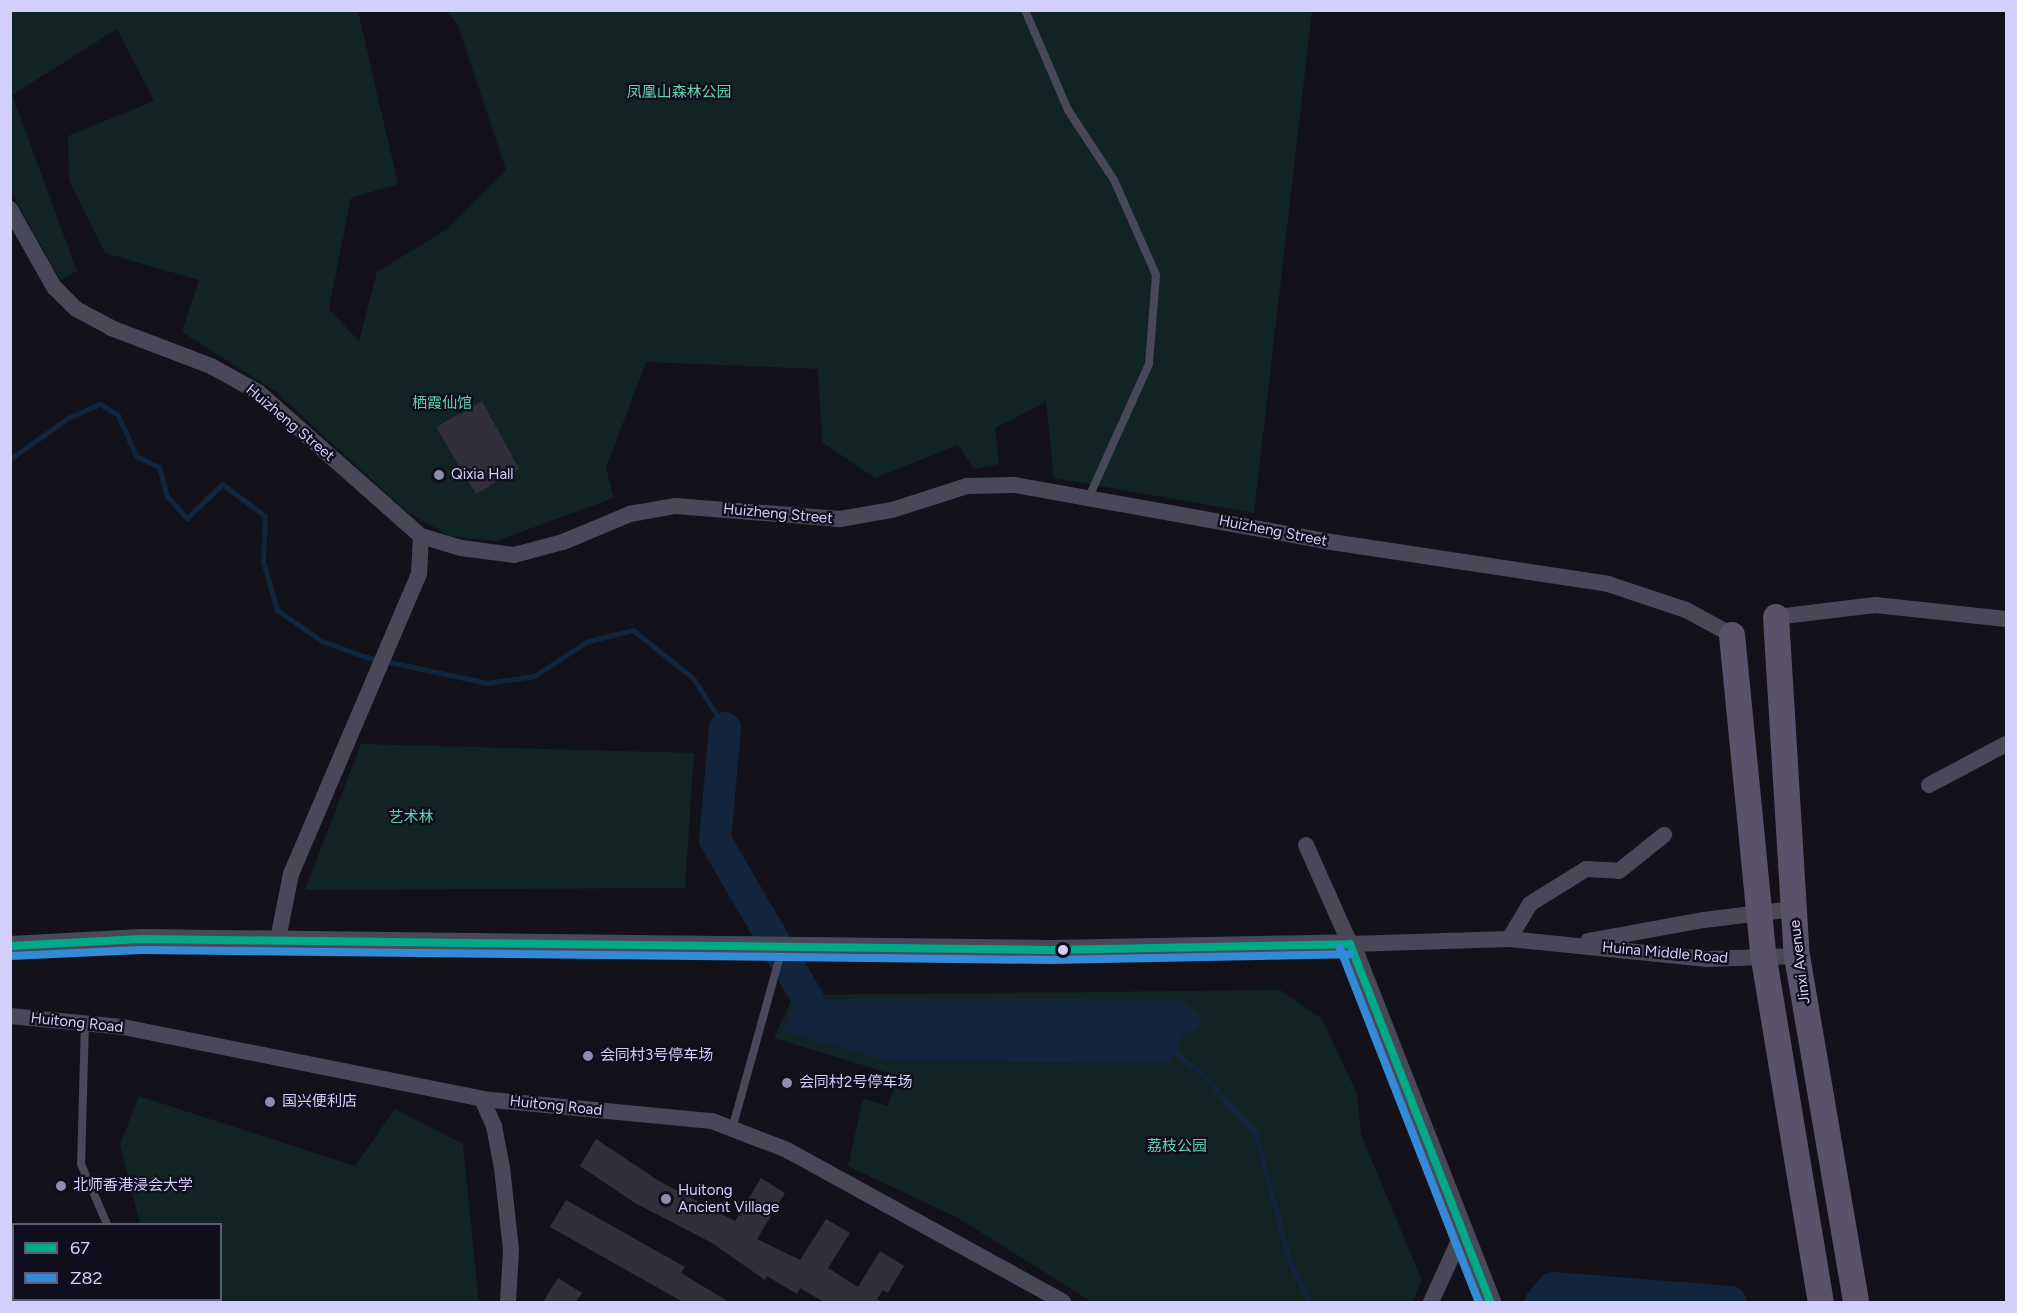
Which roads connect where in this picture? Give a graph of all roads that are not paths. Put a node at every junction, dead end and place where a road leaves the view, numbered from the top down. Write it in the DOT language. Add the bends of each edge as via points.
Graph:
graph roads {
  1 [pos="1025,10"];
  2 [pos="10,208"];
  3 [pos="1089,497"];
  4 [pos="421,536"];
  5 [pos="1776,617"];
  6 [pos="2007,619"];
  7 [pos="1732,635"];
  8 [pos="2007,744"];
  9 [pos="1748,783"];
  10 [pos="1929,785"];
  11 [pos="1787,803"];
  12 [pos="1664,835"];
  13 [pos="1306,845"];
  14 [pos="1793,909"];
  15 [pos="1759,911"];
  16 [pos="278,939"];
  17 [pos="1509,939"];
  18 [pos="1350,944"];
  19 [pos="1570,945"];
  20 [pos="10,946"];
  21 [pos="783,946"];
  22 [pos="1797,956"];
  23 [pos="1764,959"];
  24 [pos="10,1016"];
  25 [pos="85,1023"];
  26 [pos="1783,1085"];
  27 [pos="482,1098"];
  28 [pos="1824,1119"];
  29 [pos="734,1122"];
  30 [pos="107,1223"];
  31 [pos="1462,1234"];
  32 [pos="507,1302"];
  33 [pos="1063,1302"];
  34 [pos="1431,1302"];
  35 [pos="1490,1302"];
  36 [pos="1821,1302"];
  37 [pos="1856,1302"];
  1 -- 3 [label="lane" via="1068,110 1114,180 1156,275 1149,364"];
  2 -- 4 [label="street, Huizheng Street" via="54,287 76,309 111,328 212,366 258,392"];
  3 -- 4 [label="street, Huizheng Street" via="1015,485 967,486 892,510 840,519 675,506 630,514 563,542 514,555 461,548"];
  3 -- 7 [label="street, Huizheng Street" via="1325,541 1608,584 1686,610"];
  4 -- 16 [label="street" via="419,574 291,874"];
  5 -- 6 [label="street" via="1875,605"];
  5 -- 11 [label="main road, Jinxi Avenue"];
  7 -- 9 [label="main road"];
  8 -- 10 [label="street"];
  9 -- 11 [label="main road" via="1765,827 1778,820"];
  9 -- 15 [label="main road"];
  11 -- 14 [label="main road, Jinxi Avenue"];
  12 -- 17 [label="street" via="1619,871 1586,869 1530,904"];
  13 -- 18 [label="street"];
  14 -- 15 [label="street, Huina Middle Road"];
  14 -- 22 [label="main road, Jinxi Avenue"];
  15 -- 19 [label="street, Huina Middle Road"];
  15 -- 23 [label="main road"];
  16 -- 20 [label="street" via="141,939"];
  16 -- 21 [label="street"];
  17 -- 18 [label="street, Huina Middle Road"];
  17 -- 19 [label="street, Huina Middle Road"];
  18 -- 21 [label="street" via="1050,950"];
  18 -- 31 [label="street"];
  19 -- 23 [label="street, Huina Middle Road" via="1707,959"];
  21 -- 29 [label="lane"];
  22 -- 23 [label="street, Huina Middle Road"];
  22 -- 28 [label="main road, Jinxi Avenue"];
  23 -- 26 [label="main road"];
  24 -- 25 [label="street, Huitong Road"];
  25 -- 27 [label="street, Huitong Road" via="123,1027"];
  25 -- 30 [label="lane" via="81,1164"];
  26 -- 28 [label="main road" via="1792,1069 1802,1071"];
  26 -- 36 [label="main road"];
  27 -- 32 [label="street" via="494,1126 502,1168 511,1250"];
  27 -- 33 [label="street, Huitong Road" via="712,1121 787,1150"];
  28 -- 37 [label="main road, Jinxi Avenue"];
  31 -- 34 [label="street"];
  31 -- 35 [label="street"];
}
